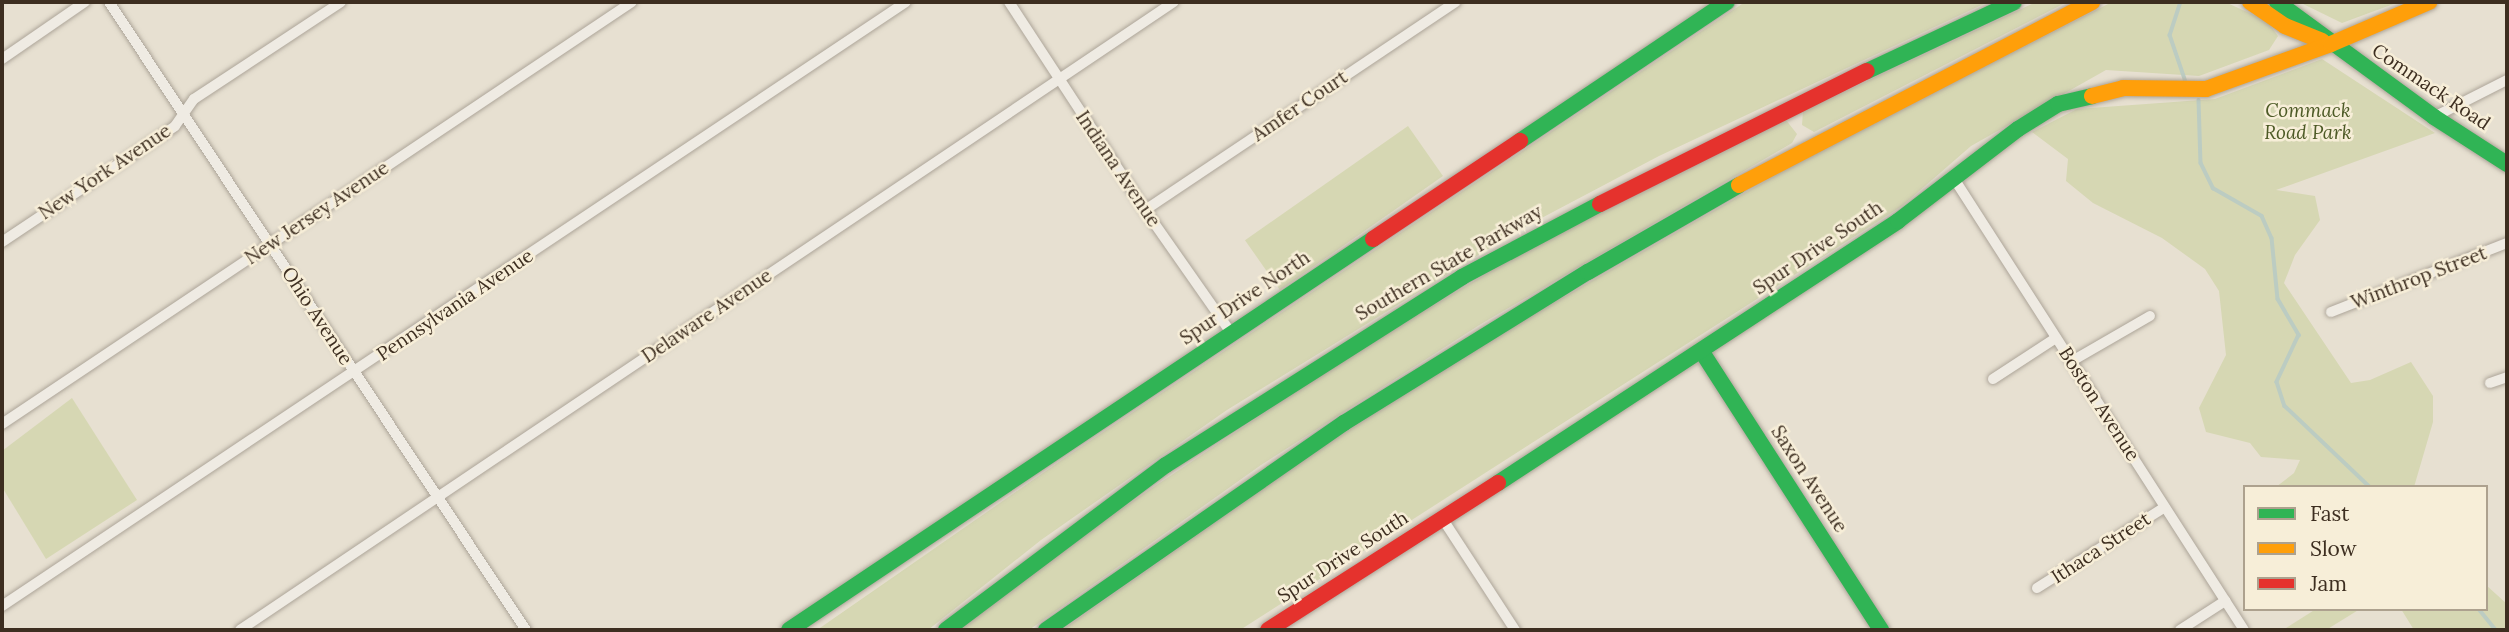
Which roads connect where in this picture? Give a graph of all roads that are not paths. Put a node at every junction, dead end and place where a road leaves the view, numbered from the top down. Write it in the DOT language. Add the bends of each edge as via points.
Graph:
graph roads {
  1 [pos="85,2"];
  2 [pos="109,2"];
  3 [pos="341,2"];
  4 [pos="632,2"];
  5 [pos="906,2"];
  6 [pos="1009,2"];
  7 [pos="1174,2"];
  8 [pos="1456,2"];
  9 [pos="1727,2"];
  10 [pos="2014,2"];
  11 [pos="2091,2"];
  12 [pos="2250,2"];
  13 [pos="2277,2"];
  14 [pos="2429,2"];
  15 [pos="2331,44"];
  16 [pos="2,58"];
  17 [pos="1059,80"];
  18 [pos="2507,80"];
  19 [pos="183,114"];
  20 [pos="2434,117"];
  21 [pos="2507,164"];
  22 [pos="1953,177"];
  23 [pos="1144,210"];
  24 [pos="2,242"];
  25 [pos="2507,243"];
  26 [pos="270,244"];
  27 [pos="2331,312"];
  28 [pos="2150,316"];
  29 [pos="1231,333"];
  30 [pos="2056,338"];
  31 [pos="1702,352"];
  32 [pos="2072,361"];
  33 [pos="354,373"];
  34 [pos="2507,377"];
  35 [pos="1993,379"];
  36 [pos="2490,383"];
  37 [pos="2,424"];
  38 [pos="438,497"];
  39 [pos="2165,507"];
  40 [pos="1442,518"];
  41 [pos="2037,589"];
  42 [pos="2225,601"];
  43 [pos="2,607"];
  44 [pos="521,629"];
  45 [pos="240,630"];
  46 [pos="789,630"];
  47 [pos="946,630"];
  48 [pos="1046,630"];
  49 [pos="1268,630"];
  50 [pos="1515,630"];
  51 [pos="1881,630"];
  52 [pos="2180,630"];
  53 [pos="2244,630"];
  1 -- 16 [label="street"];
  2 -- 19 [label="street, Ohio Avenue"];
  3 -- 19 [label="street, New York Avenue" via="194,99"];
  4 -- 26 [label="street, New Jersey Avenue"];
  5 -- 33 [label="street, Pennsylvania Avenue"];
  6 -- 17 [label="street, Indiana Avenue"];
  7 -- 17 [label="street, Delaware Avenue"];
  8 -- 23 [label="street, Amfer Court"];
  9 -- 29 [label="main road, Spur Drive North"];
  10 -- 47 [label="main road, Southern State Parkway" via="1707,147 1462,277 1166,465"];
  11 -- 48 [label="main road" via="1819,141 1576,279 1344,423"];
  12 -- 15 [label="main road, Commack Road" via="2285,26"];
  13 -- 15 [label="main road, Commack Road"];
  14 -- 15 [label="main road, Spur Drive South"];
  15 -- 20 [label="main road, Commack Road"];
  15 -- 22 [label="main road, Spur Drive South" via="2206,89 2123,88 2058,104"];
  17 -- 23 [label="street, Indiana Avenue"];
  17 -- 38 [label="street, Delaware Avenue"];
  18 -- 20 [label="street"];
  19 -- 24 [label="street, New York Avenue" via="175,126"];
  19 -- 26 [label="street, Ohio Avenue"];
  20 -- 21 [label="main road, Commack Road"];
  22 -- 30 [label="street, Boston Avenue"];
  22 -- 31 [label="main road, Spur Drive South" via="1898,220"];
  23 -- 29 [label="street, Indiana Avenue"];
  25 -- 27 [label="street, Winthrop Street"];
  26 -- 33 [label="street, Ohio Avenue"];
  26 -- 37 [label="street, New Jersey Avenue"];
  28 -- 32 [label="street"];
  29 -- 46 [label="main road, Spur Drive North"];
  30 -- 32 [label="street, Boston Avenue"];
  30 -- 35 [label="street"];
  31 -- 40 [label="main road, Spur Drive South"];
  31 -- 51 [label="main road, Saxon Avenue"];
  32 -- 39 [label="street, Boston Avenue"];
  33 -- 38 [label="street, Ohio Avenue"];
  33 -- 43 [label="street, Pennsylvania Avenue"];
  34 -- 36 [label="street"];
  38 -- 44 [label="street, Ohio Avenue"];
  38 -- 45 [label="street, Delaware Avenue"];
  39 -- 41 [label="street, Ithaca Street"];
  39 -- 42 [label="street, Boston Avenue"];
  40 -- 49 [label="main road, Spur Drive South"];
  40 -- 50 [label="street"];
  42 -- 52 [label="street"];
  42 -- 53 [label="street, Boston Avenue"];
}
